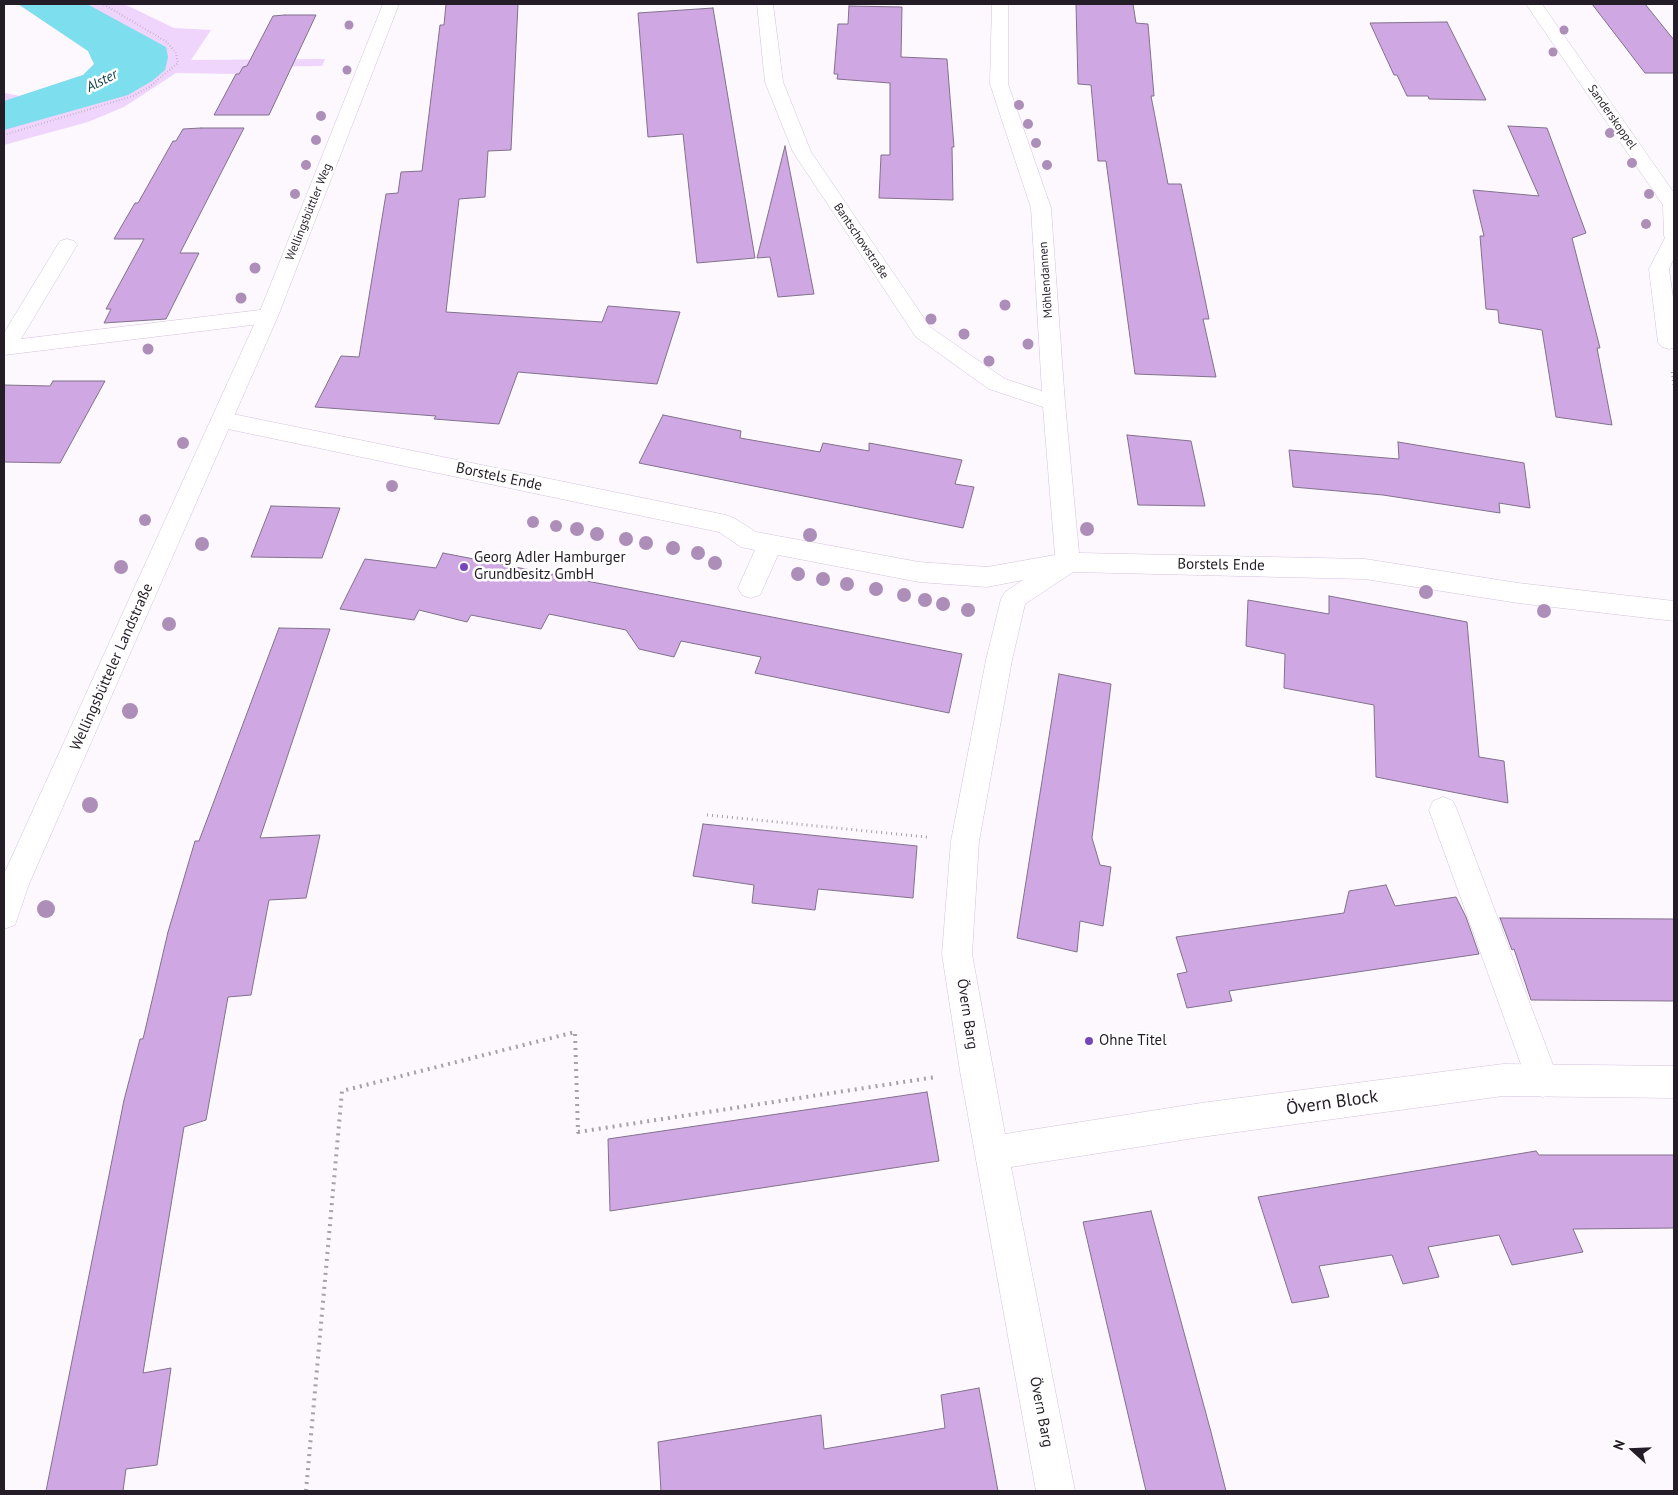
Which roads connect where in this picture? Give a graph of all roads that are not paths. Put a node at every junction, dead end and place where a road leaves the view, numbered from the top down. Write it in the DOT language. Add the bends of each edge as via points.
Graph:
graph roads {
  1 [pos="391,4"];
  2 [pos="765,4"];
  3 [pos="1000,4"];
  4 [pos="1534,4"];
  5 [pos="1674,237"];
  6 [pos="67,245"];
  7 [pos="268,316"];
  8 [pos="1668,342"];
  9 [pos="4,348"];
  10 [pos="1054,403"];
  11 [pos="223,420"];
  12 [pos="770,544"];
  13 [pos="1068,562"];
  14 [pos="751,588"];
  15 [pos="1674,611"];
  16 [pos="1443,810"];
  17 [pos="4,915"];
  18 [pos="1543,1081"];
  19 [pos="1674,1082"];
  20 [pos="992,1153"];
  21 [pos="1056,1491"];
  1 -- 7 [label="street, Wellingsbüttler Weg"];
  2 -- 10 [label="street, Bantschowstraße" via="774,82 802,152 923,332 997,384"];
  3 -- 10 [label="street, Möhlendannen" via="999,84 1041,208"];
  4 -- 5 [label="street, Sanderskoppel" via="1673,205"];
  5 -- 8 [label="street, Sanderskoppel" via="1659,269"];
  6 -- 9 [label="street"];
  7 -- 9 [label="street"];
  7 -- 11 [label="street, Wellingsbüttler Weg"];
  10 -- 13 [label="street, Möhlendannen"];
  11 -- 12 [label="street, Borstels Ende" via="726,524 750,540"];
  11 -- 17 [label="street, Wellingsbütteler Landstraße" via="14,884"];
  12 -- 13 [label="street, Borstels Ende" via="919,572 987,577"];
  12 -- 14 [label="street"];
  13 -- 15 [label="street, Borstels Ende" via="1365,569 1518,593"];
  13 -- 20 [label="street, Övern Barg" via="1014,599 999,660 965,841 957,954"];
  16 -- 18 [label="street"];
  18 -- 19 [label="street, Övern Block"];
  18 -- 20 [label="street, Övern Block" via="1503,1080 1218,1118"];
  20 -- 21 [label="street, Övern Barg"];
}
